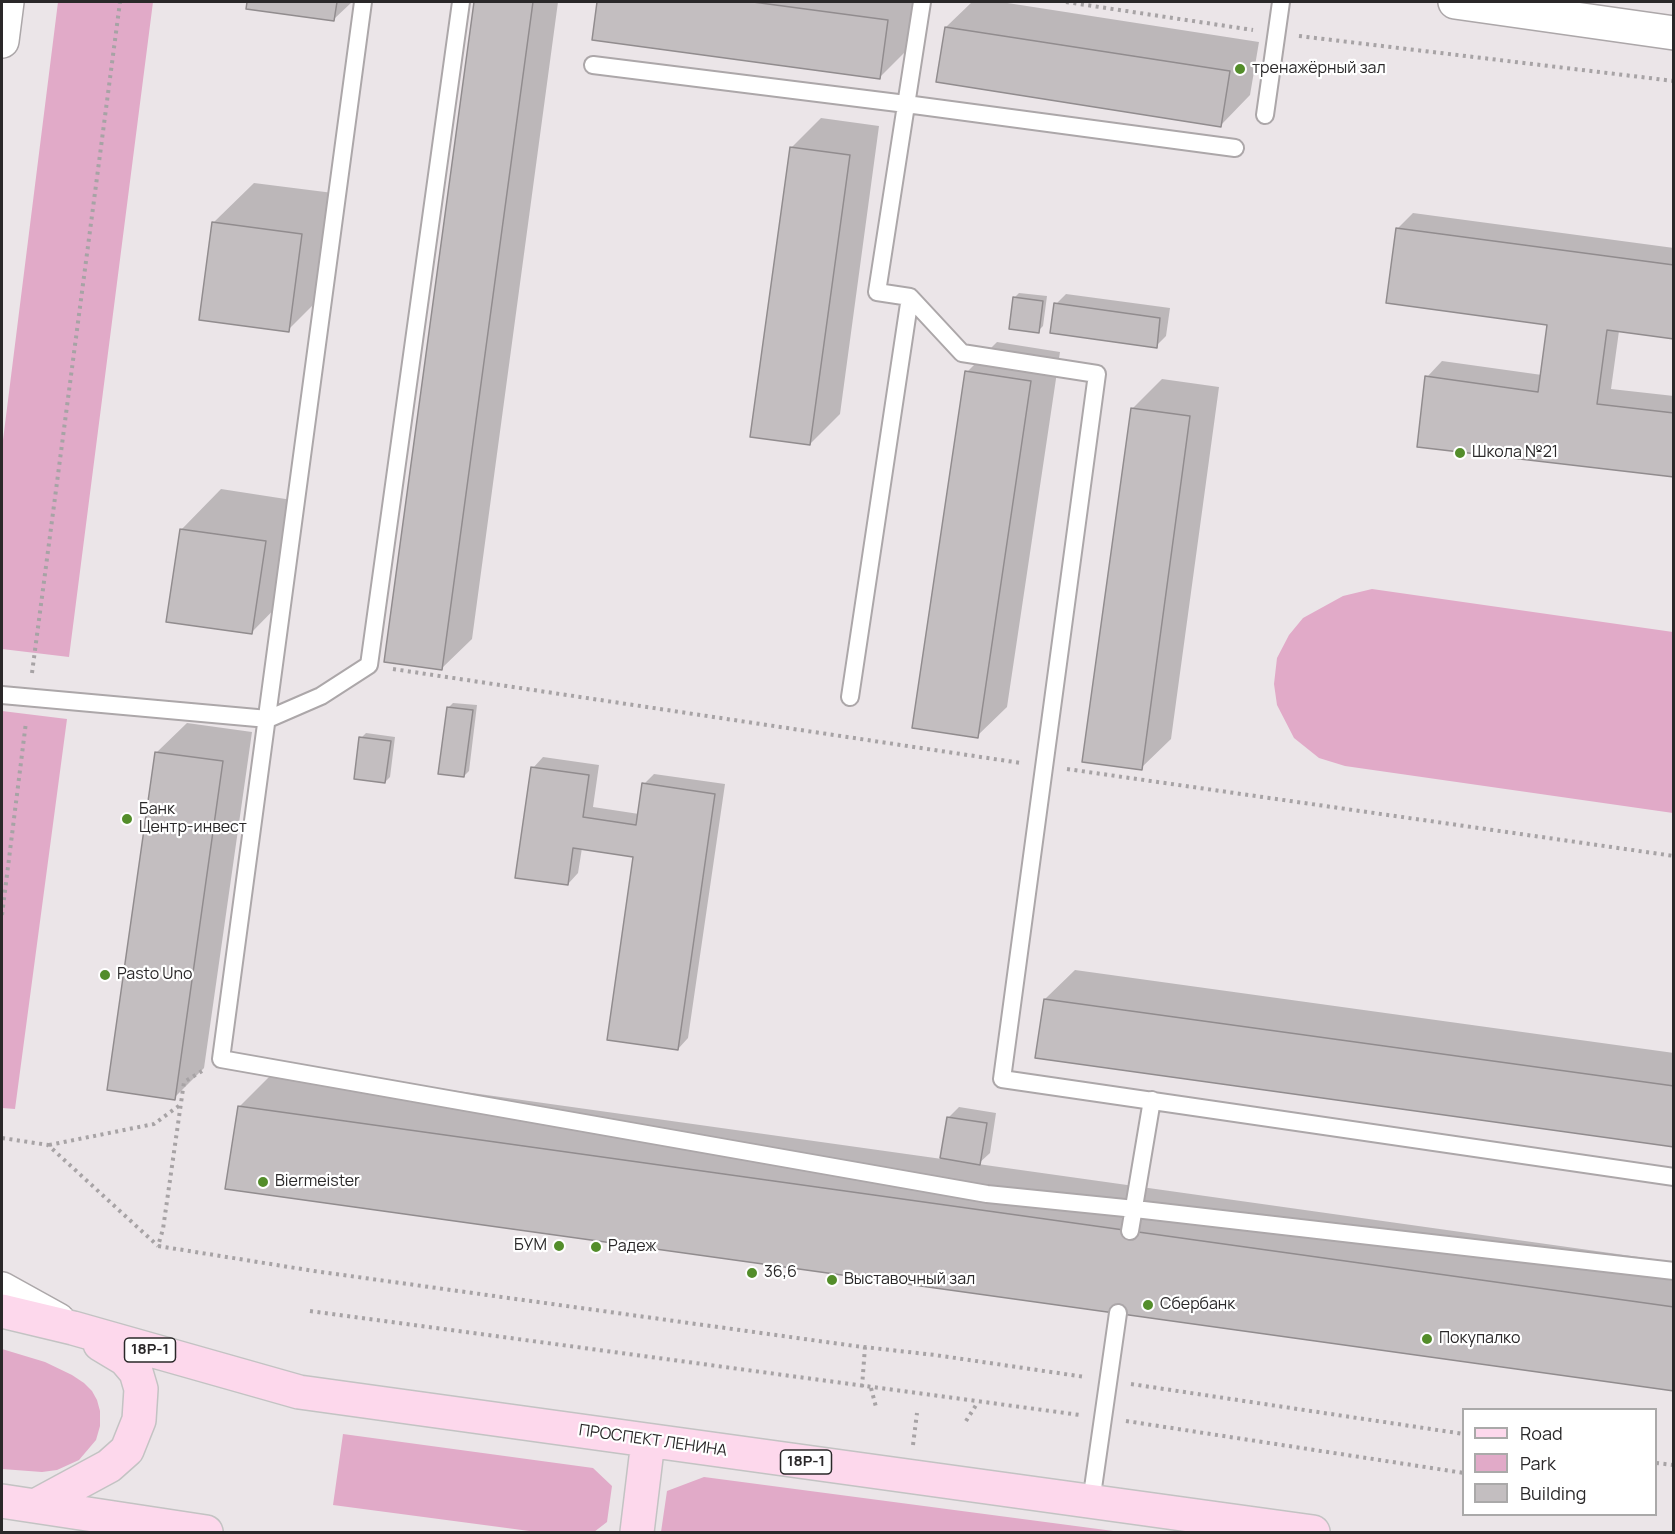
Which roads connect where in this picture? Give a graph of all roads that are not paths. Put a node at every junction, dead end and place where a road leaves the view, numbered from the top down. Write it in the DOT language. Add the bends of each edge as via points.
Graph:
graph roads {
  1 [pos="7,2"];
  2 [pos="363,2"];
  3 [pos="461,2"];
  4 [pos="922,2"];
  5 [pos="1281,2"];
  6 [pos="1455,2"];
  7 [pos="1493,4"];
  8 [pos="1674,33"];
  9 [pos="2,41"];
  10 [pos="593,65"];
  11 [pos="906,104"];
  12 [pos="1265,115"];
  13 [pos="1235,148"];
  14 [pos="910,297"];
  15 [pos="2,695"];
  16 [pos="850,697"];
  17 [pos="268,718"];
  18 [pos="1152,1100"];
  19 [pos="1674,1178"];
  20 [pos="1135,1209"];
  21 [pos="1130,1231"];
  22 [pos="1674,1271"];
  23 [pos="2,1288"];
  24 [pos="2,1311"];
  25 [pos="1118,1313"];
  26 [pos="73,1328"];
  27 [pos="648,1441"];
  28 [pos="2,1501"];
  29 [pos="1091,1502"];
  30 [pos="35,1506"];
  31 [pos="206,1533"];
  32 [pos="637,1533"];
  33 [pos="1313,1533"];
  1 -- 9 [label="street"];
  2 -- 17 [label="lane"];
  3 -- 17 [label="lane" via="369,665 321,696"];
  4 -- 11 [label="lane"];
  5 -- 12 [label="lane"];
  6 -- 7 [label="street"];
  7 -- 8 [label="street"];
  10 -- 11 [label="lane"];
  11 -- 13 [label="lane"];
  11 -- 14 [label="lane" via="877,292"];
  14 -- 16 [label="lane"];
  14 -- 18 [label="lane" via="962,353 1097,374 1002,1078"];
  15 -- 17 [label="lane"];
  17 -- 20 [label="lane" via="221,1059 987,1194"];
  18 -- 19 [label="lane"];
  18 -- 20 [label="lane"];
  20 -- 21 [label="lane"];
  20 -- 22 [label="lane"];
  23 -- 26 [label="street"];
  24 -- 26 [label="main road, ПРОСПЕКТ ЛЕНИНА / 18Р-1"];
  25 -- 29 [label="lane"];
  26 -- 27 [label="main road, ПРОСПЕКТ ЛЕНИНА / 18Р-1" via="299,1392"];
  26 -- 30 [label="main road" via="125,1359 136,1372 141,1389 139,1420 127,1450 109,1466"];
  27 -- 29 [label="main road, ПРОСПЕКТ ЛЕНИНА / 18Р-1"];
  27 -- 32 [label="main road"];
  28 -- 30 [label="main road"];
  29 -- 33 [label="main road, ПРОСПЕКТ ЛЕНИНА / 18Р-1"];
  30 -- 31 [label="main road"];
}
